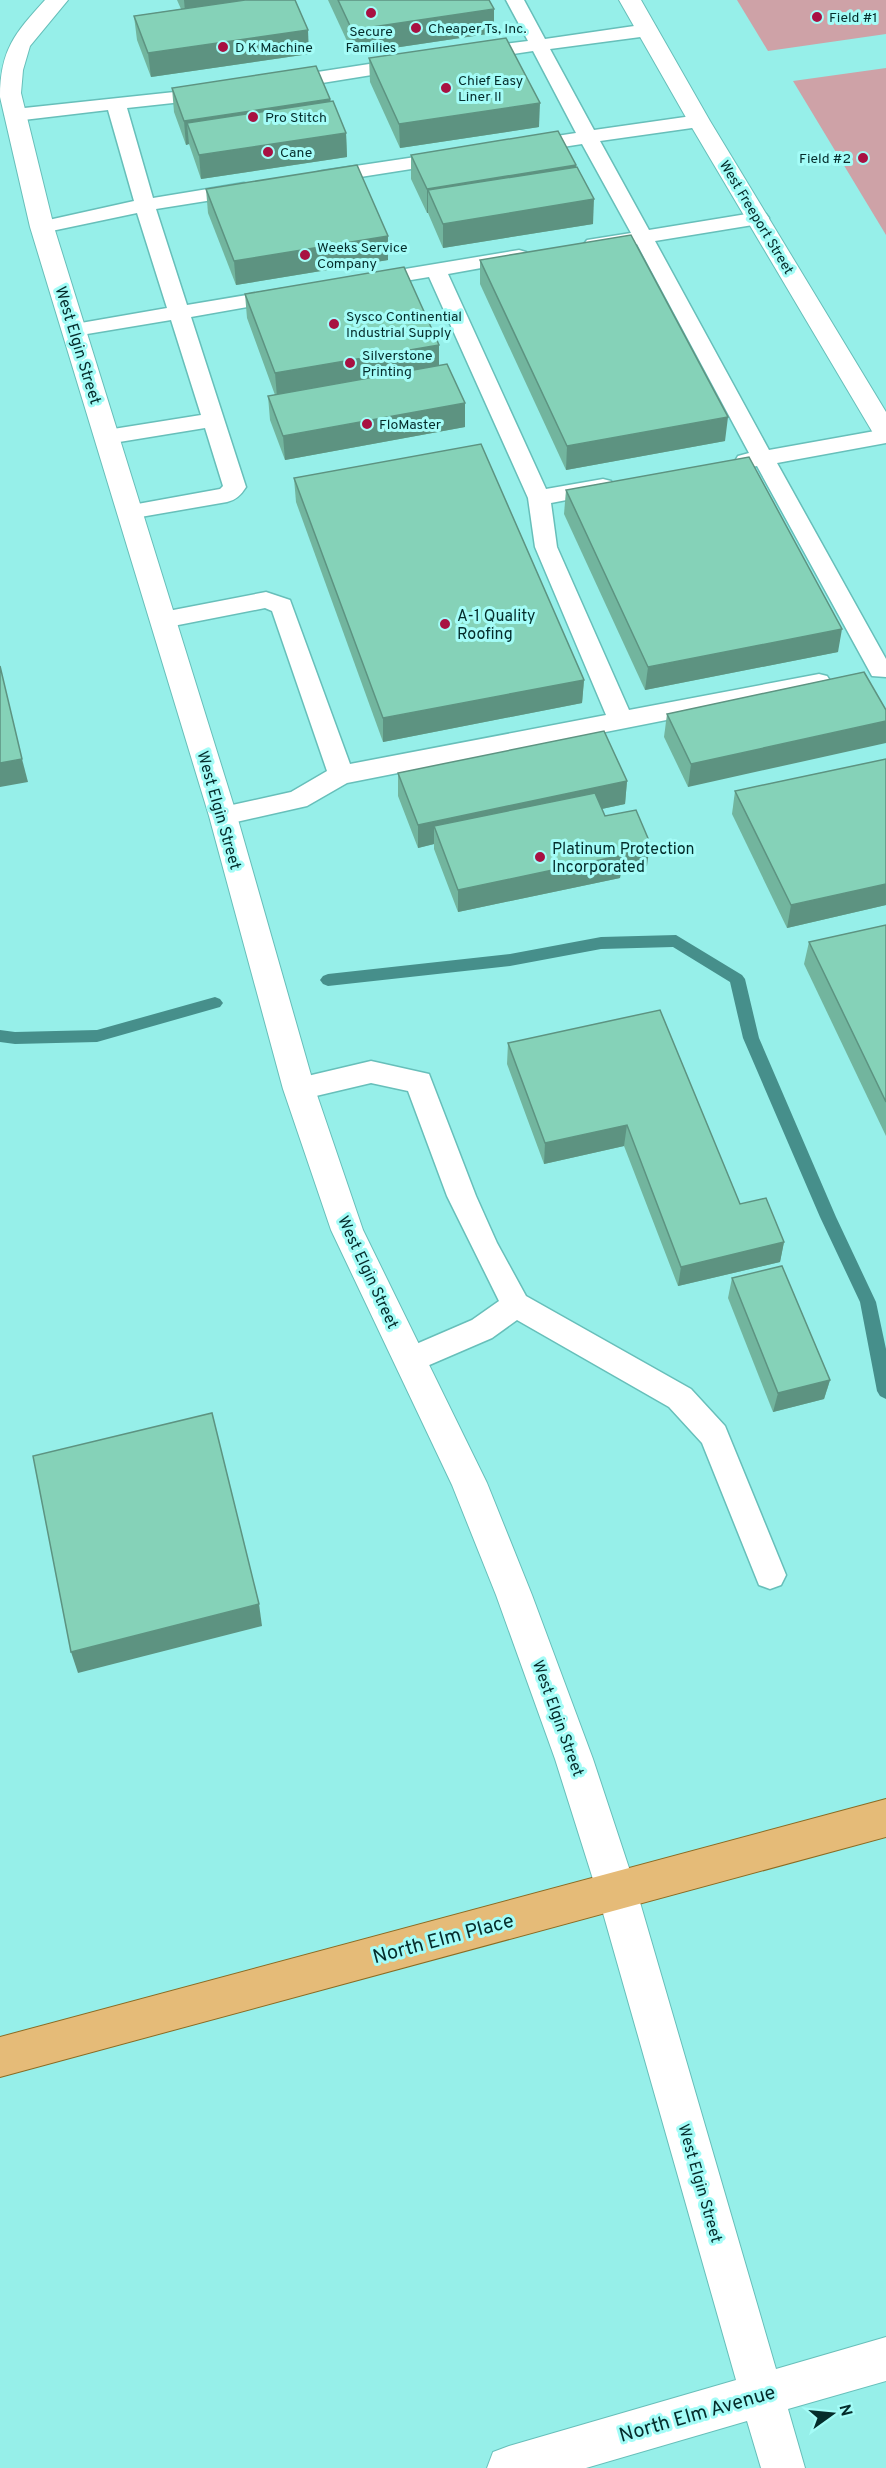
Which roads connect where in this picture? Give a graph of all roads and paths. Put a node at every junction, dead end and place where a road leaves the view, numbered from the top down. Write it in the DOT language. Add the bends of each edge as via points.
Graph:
graph roads {
  1 [pos="57,0"];
  2 [pos="515,0"];
  3 [pos="630,0"];
  4 [pos="648,30"];
  5 [pos="539,46"];
  6 [pos="451,57"];
  7 [pos="428,61"];
  8 [pos="265,86"];
  9 [pos="230,92"];
  10 [pos="116,103"];
  11 [pos="15,115"];
  12 [pos="699,121"];
  13 [pos="588,137"];
  14 [pos="509,149"];
  15 [pos="463,156"];
  16 [pos="304,180"];
  17 [pos="259,187"];
  18 [pos="145,206"];
  19 [pos="759,218"];
  20 [pos="42,227"];
  21 [pos="643,237"];
  22 [pos="573,248"];
  23 [pos="537,253"];
  24 [pos="436,270"];
  25 [pos="354,283"];
  26 [pos="296,293"];
  27 [pos="179,312"];
  28 [pos="75,330"];
  29 [pos="213,420"];
  30 [pos="886,435"];
  31 [pos="107,437"];
  32 [pos="763,458"];
  33 [pos="728,465"];
  34 [pos="621,483"];
  35 [pos="539,498"];
  36 [pos="129,512"];
  37 [pos="163,620"];
  38 [pos="871,674"];
  39 [pos="621,721"];
  40 [pos="340,775"];
  41 [pos="223,816"];
  42 [pos="299,1089"];
  43 [pos="516,1305"];
  44 [pos="410,1360"];
  45 [pos="770,1575"];
  46 [pos="886,1818"];
  47 [pos="617,1892"];
  48 [pos="0,2057"];
  49 [pos="886,2359"];
  50 [pos="763,2393"];
  51 [pos="509,2468"];
  52 [pos="783,2468"];
  1 -- 11 [label="street, West Elgin Street" via="19,46 10,93"];
  2 -- 5 [label="lane"];
  3 -- 4 [label="street, West Freeport Street"];
  4 -- 5 [label="lane"];
  4 -- 12 [label="street, West Freeport Street"];
  5 -- 6 [label="lane"];
  5 -- 13 [label="lane"];
  7 -- 8 [label="lane"];
  9 -- 10 [label="lane"];
  10 -- 11 [label="lane"];
  10 -- 18 [label="lane"];
  11 -- 20 [label="street, West Elgin Street"];
  12 -- 13 [label="lane"];
  12 -- 19 [label="street, West Freeport Street"];
  13 -- 14 [label="lane"];
  13 -- 21 [label="lane"];
  15 -- 16 [label="lane"];
  17 -- 18 [label="lane"];
  18 -- 20 [label="lane"];
  18 -- 27 [label="lane"];
  19 -- 21 [label="lane"];
  19 -- 30 [label="street, West Freeport Street"];
  20 -- 28 [label="street, West Elgin Street"];
  21 -- 22 [label="lane"];
  21 -- 32 [label="lane"];
  23 -- 24 [label="lane"];
  24 -- 25 [label="lane"];
  24 -- 35 [label="lane"];
  26 -- 27 [label="lane"];
  27 -- 28 [label="lane"];
  27 -- 29 [label="lane"];
  28 -- 31 [label="street, West Elgin Street"];
  29 -- 31 [label="lane"];
  29 -- 36 [label="lane" via="235,487 227,495"];
  30 -- 32 [label="lane"];
  31 -- 36 [label="street, West Elgin Street"];
  32 -- 33 [label="lane"];
  32 -- 38 [label="lane"];
  34 -- 35 [label="lane"];
  35 -- 39 [label="lane" via="546,547"];
  36 -- 37 [label="street, West Elgin Street"];
  37 -- 40 [label="lane" via="266,600 282,606"];
  37 -- 41 [label="street, West Elgin Street"];
  38 -- 39 [label="lane"];
  39 -- 40 [label="lane"];
  40 -- 41 [label="lane" via="298,800"];
  41 -- 42 [label="street, West Elgin Street"];
  42 -- 43 [label="lane" via="371,1072 419,1082 461,1199 486,1254"];
  42 -- 44 [label="street, West Elgin Street" via="347,1230"];
  43 -- 44 [label="lane" via="482,1329"];
  43 -- 45 [label="lane" via="680,1398 714,1435"];
  44 -- 47 [label="street, West Elgin Street" via="469,1484 514,1594"];
  46 -- 47 [label="main road, North Elm Place"];
  47 -- 48 [label="main road, North Elm Place"];
  47 -- 50 [label="street, West Elgin Street"];
  49 -- 50 [label="street, North Elm Avenue"];
  50 -- 51 [label="street, North Elm Avenue"];
  50 -- 52 [label="street, West Elgin Street"];
}
